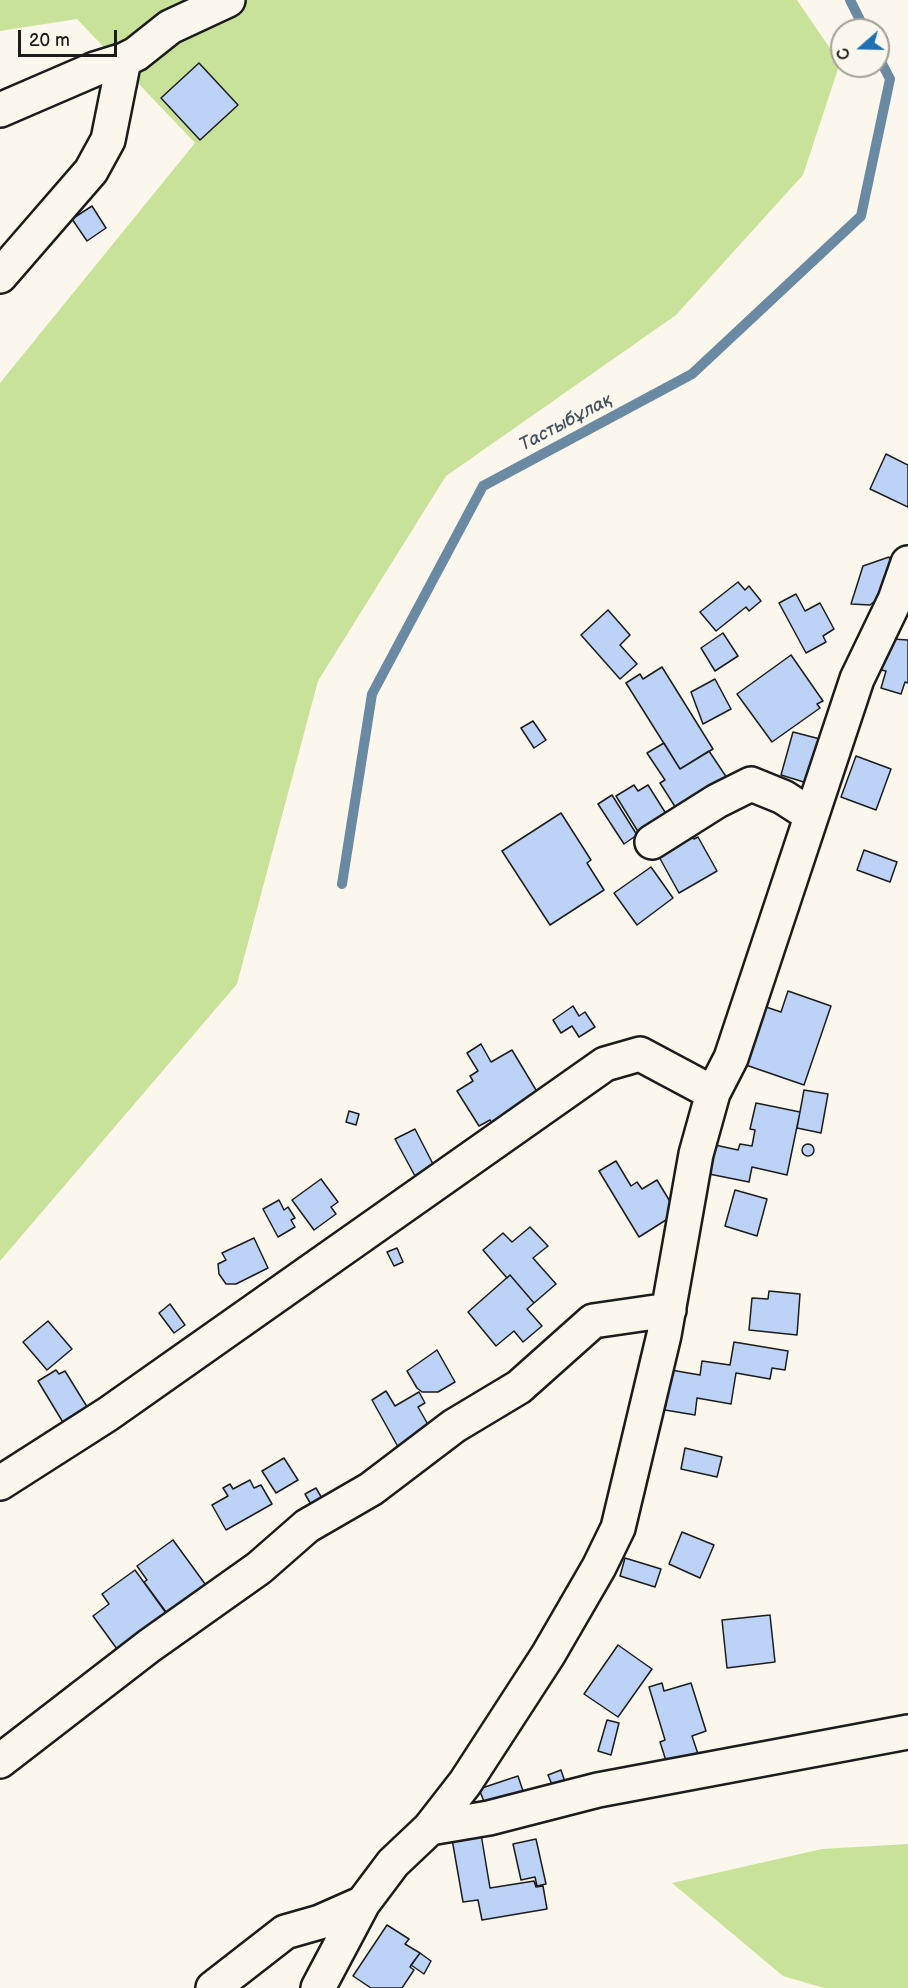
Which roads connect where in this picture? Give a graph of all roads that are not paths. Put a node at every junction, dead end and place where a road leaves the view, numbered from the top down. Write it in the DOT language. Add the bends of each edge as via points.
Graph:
graph roads {
  1 [pos="228,0"];
  2 [pos="123,60"];
  3 [pos="0,110"];
  4 [pos="0,276"];
  5 [pos="908,563"];
  6 [pos="812,815"];
  7 [pos="652,842"];
  8 [pos="713,1093"];
  9 [pos="669,1310"];
  10 [pos="0,1483"];
  11 [pos="900,1736"];
  12 [pos="0,1761"];
  13 [pos="430,1828"];
  14 [pos="363,1903"];
  15 [pos="213,1988"];
  16 [pos="318,1988"];
  1 -- 2 [label="street" via="170,27"];
  2 -- 3 [label="street"];
  2 -- 4 [label="street" via="108,140 92,171"];
  5 -- 6 [label="street" via="857,679"];
  6 -- 7 [label="street" via="751,784"];
  6 -- 8 [label="street" via="731,1058"];
  8 -- 9 [label="street" via="696,1154"];
  8 -- 10 [label="street" via="640,1054 605,1064 108,1414"];
  9 -- 12 [label="street" via="593,1321 519,1387 463,1420 371,1489 307,1526 259,1568 149,1646"];
  9 -- 13 [label="street" via="618,1528 548,1655 465,1783"];
  11 -- 13 [label="street" via="598,1790 489,1818"];
  13 -- 14 [label="street" via="393,1863"];
  14 -- 15 [label="street" via="285,1932"];
  14 -- 16 [label="street"];
}
